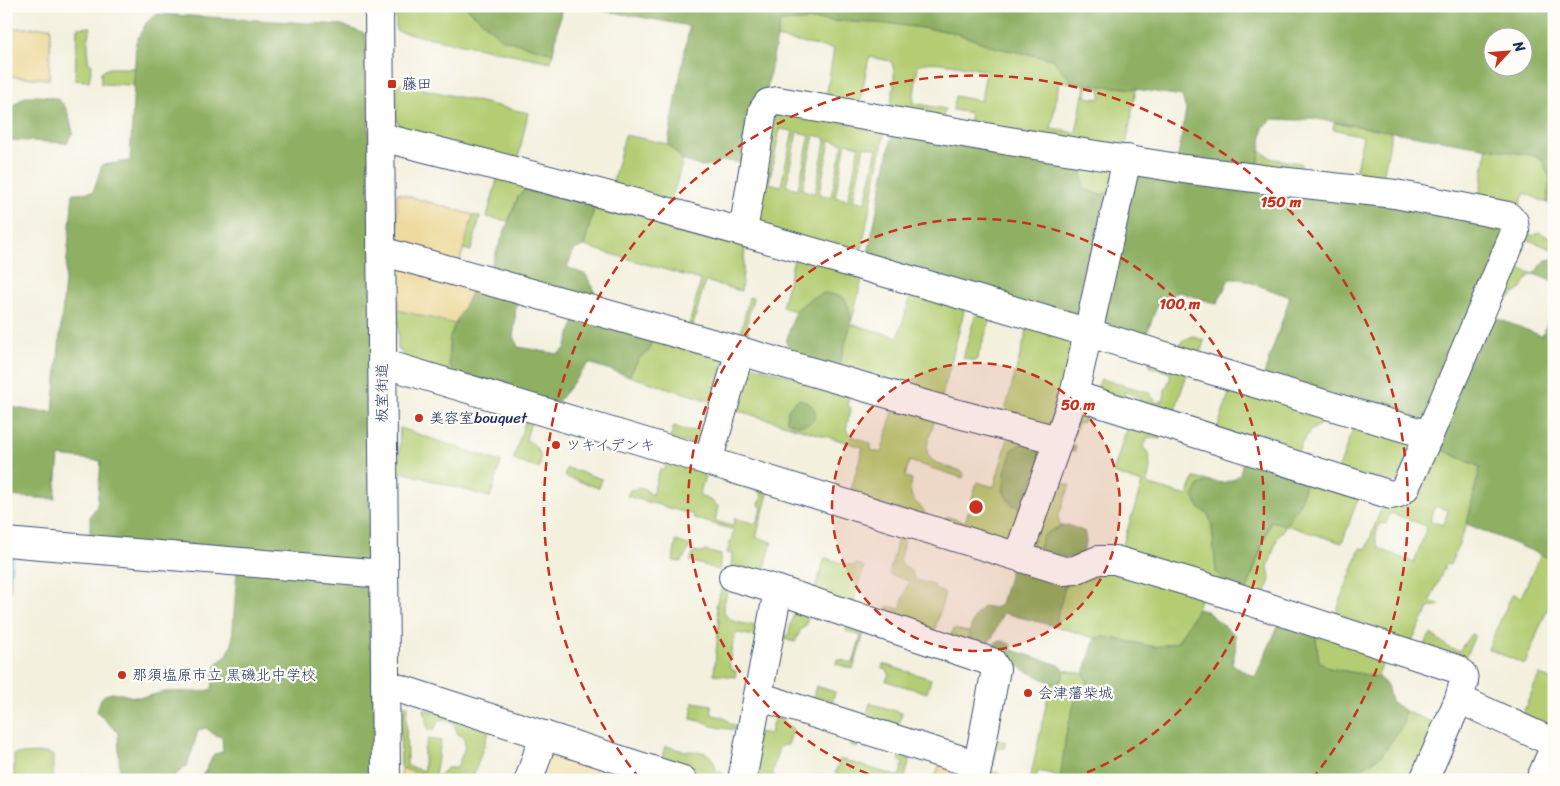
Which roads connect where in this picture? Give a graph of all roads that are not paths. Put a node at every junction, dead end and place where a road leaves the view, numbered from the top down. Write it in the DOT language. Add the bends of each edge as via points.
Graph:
graph roads {
  1 [pos="379,6"];
  2 [pos="381,137"];
  3 [pos="1127,160"];
  4 [pos="743,232"];
  5 [pos="381,251"];
  6 [pos="1088,332"];
  7 [pos="740,351"];
  8 [pos="382,363"];
  9 [pos="1074,395"];
  10 [pos="1429,435"];
  11 [pos="1058,440"];
  12 [pos="708,461"];
  13 [pos="6,542"];
  14 [pos="1018,556"];
  15 [pos="383,574"];
  16 [pos="733,576"];
  17 [pos="778,590"];
  18 [pos="385,684"];
  19 [pos="758,696"];
  20 [pos="1459,699"];
  21 [pos="544,735"];
  22 [pos="1554,743"];
  23 [pos="1554,748"];
  24 [pos="977,772"];
  25 [pos="655,776"];
  26 [pos="386,780"];
  27 [pos="529,780"];
  28 [pos="683,780"];
  29 [pos="742,780"];
  30 [pos="1424,780"];
  31 [pos="1540,780"];
  1 -- 2 [label="street, 板室街道"];
  2 -- 4 [label="street"];
  2 -- 5 [label="street, 板室街道"];
  3 -- 4 [label="street" via="778,101 768,103 763,110"];
  3 -- 6 [label="street"];
  3 -- 10 [label="street" via="1395,194 1508,216 1514,222 1515,232"];
  4 -- 6 [label="street"];
  5 -- 7 [label="street"];
  5 -- 8 [label="street, 板室街道"];
  6 -- 9 [label="street"];
  6 -- 10 [label="street"];
  7 -- 11 [label="street"];
  7 -- 12 [label="street"];
  8 -- 12 [label="street"];
  8 -- 15 [label="street, 板室街道"];
  9 -- 10 [label="street" via="1391,495 1405,488"];
  9 -- 11 [label="street"];
  11 -- 14 [label="street"];
  12 -- 14 [label="street"];
  13 -- 15 [label="street"];
  14 -- 20 [label="street" via="1064,571 1076,570 1098,560 1115,560 1337,629 1457,669 1464,681"];
  15 -- 18 [label="street, 板室街道"];
  16 -- 17 [label="street"];
  17 -- 19 [label="street"];
  17 -- 24 [label="street" via="992,662 996,669"];
  18 -- 21 [label="street"];
  18 -- 26 [label="street, 板室街道"];
  19 -- 24 [label="street"];
  19 -- 29 [label="street"];
  20 -- 22 [label="street"];
  20 -- 30 [label="street"];
  21 -- 25 [label="street"];
  21 -- 27 [label="street"];
  23 -- 31 [label="street"];
  25 -- 28 [label="street"];
}
